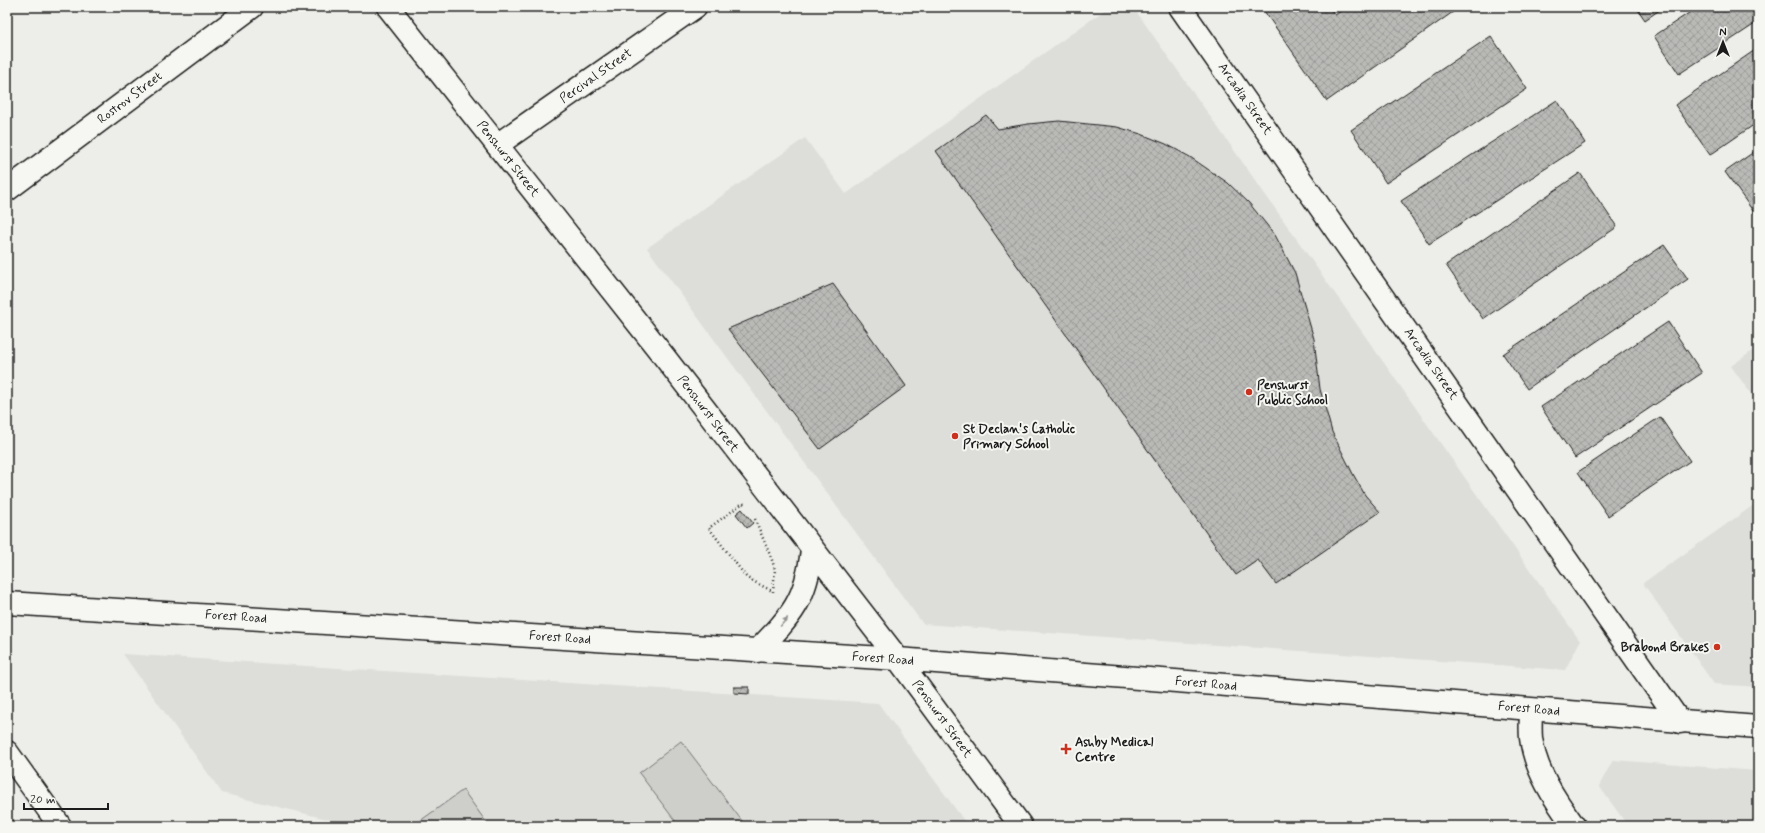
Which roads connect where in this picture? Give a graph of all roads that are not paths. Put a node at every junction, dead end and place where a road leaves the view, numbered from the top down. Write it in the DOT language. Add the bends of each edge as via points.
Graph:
graph roads {
  1 [pos="252,7"];
  2 [pos="388,7"];
  3 [pos="695,7"];
  4 [pos="1180,7"];
  5 [pos="498,146"];
  6 [pos="7,190"];
  7 [pos="812,550"];
  8 [pos="7,603"];
  9 [pos="757,651"];
  10 [pos="898,660"];
  11 [pos="1530,710"];
  12 [pos="1680,722"];
  13 [pos="1758,727"];
  14 [pos="7,752"];
  15 [pos="60,826"];
  16 [pos="1021,826"];
  17 [pos="1574,826"];
  1 -- 6 [label="main road, Rostrov Street"];
  2 -- 5 [label="main road, Penshurst Street"];
  3 -- 5 [label="main road, Percival Street"];
  4 -- 12 [label="main road, Arcadia Street"];
  5 -- 7 [label="main road, Penshurst Street"];
  9 -- 7 [label="main road, one-way" via="784,623 796,606 809,574"];
  7 -- 10 [label="main road, Penshurst Street"];
  8 -- 9 [label="main road, Forest Road"];
  9 -- 10 [label="main road, Forest Road"];
  10 -- 11 [label="main road, Forest Road"];
  10 -- 16 [label="main road, Penshurst Street"];
  11 -- 12 [label="main road, Forest Road"];
  11 -- 17 [label="main road" via="1530,737 1535,756 1553,795"];
  12 -- 13 [label="main road, Forest Road"];
  14 -- 15 [label="main road"];
}
